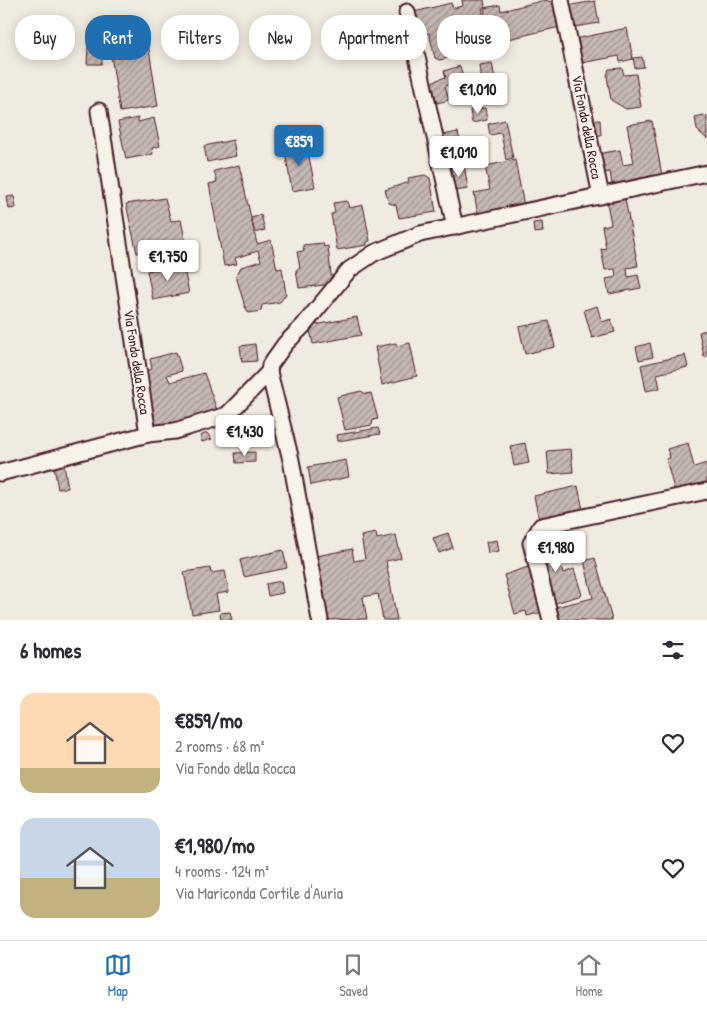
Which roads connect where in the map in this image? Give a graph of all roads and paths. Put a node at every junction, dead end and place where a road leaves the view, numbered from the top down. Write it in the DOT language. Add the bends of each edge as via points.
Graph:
graph roads {
  1 [pos="561,0"];
  2 [pos="407,12"];
  3 [pos="99,111"];
  4 [pos="707,173"];
  5 [pos="601,196"];
  6 [pos="455,227"];
  7 [pos="269,372"];
  8 [pos="148,434"];
  9 [pos="0,473"];
  10 [pos="707,492"];
  11 [pos="320,620"];
  12 [pos="551,620"];
  1 -- 5 [label="street, Via Fondo della Rocca"];
  2 -- 6 [label="street"];
  3 -- 8 [label="street, Via Fondo della Rocca"];
  4 -- 5 [label="street, Via Fondo della Rocca"];
  5 -- 6 [label="street, Via Fondo della Rocca"];
  6 -- 7 [label="street, Via Fondo della Rocca" via="420,234 374,253 349,270 285,344 270,365"];
  7 -- 8 [label="street, Via Fondo della Rocca" via="227,415 188,428"];
  7 -- 11 [label="street" via="292,460"];
  8 -- 9 [label="street, Via Fondo della Rocca"];
  10 -- 12 [label="street" via="541,526 531,543"];
}
